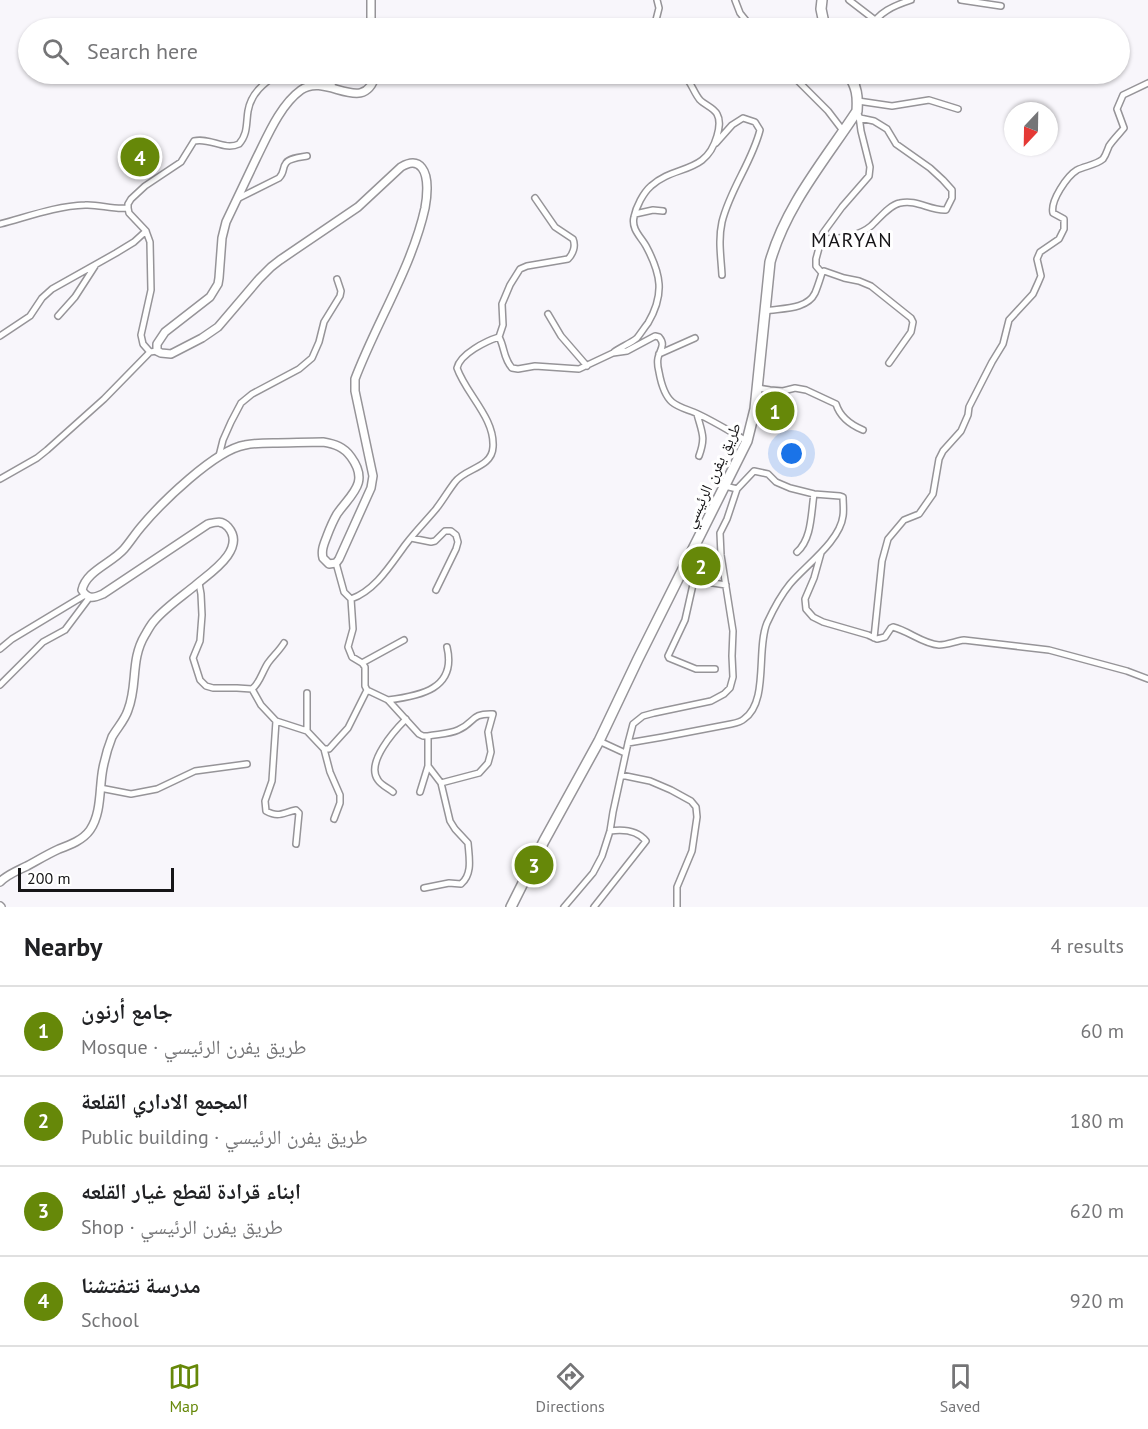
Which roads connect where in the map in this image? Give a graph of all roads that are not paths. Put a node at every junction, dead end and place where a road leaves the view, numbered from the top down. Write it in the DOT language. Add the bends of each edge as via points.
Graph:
graph roads {
  1 [pos="371,0"];
  2 [pos="657,0"];
  3 [pos="735,0"];
  4 [pos="822,0"];
  5 [pos="849,0"];
  6 [pos="911,0"];
  7 [pos="961,0"];
  8 [pos="1001,6"];
  9 [pos="371,18"];
  10 [pos="656,18"];
  11 [pos="744,18"];
  12 [pos="823,18"];
  13 [pos="872,18"];
  14 [pos="877,18"];
  15 [pos="1148,83"];
  16 [pos="265,84"];
  17 [pos="332,84"];
  18 [pos="372,84"];
  19 [pos="691,84"];
  20 [pos="801,84"];
  21 [pos="855,85"];
  22 [pos="332,87"];
  23 [pos="958,109"];
  24 [pos="858,110"];
  25 [pos="844,132"];
  26 [pos="715,145"];
  27 [pos="307,156"];
  28 [pos="535,198"];
  29 [pos="237,199"];
  30 [pos="128,208"];
  31 [pos="663,211"];
  32 [pos="635,214"];
  33 [pos="0,224"];
  34 [pos="146,231"];
  35 [pos="821,239"];
  36 [pos="96,265"];
  37 [pos="822,273"];
  38 [pos="722,274"];
  39 [pos="337,279"];
  40 [pos="765,311"];
  41 [pos="548,314"];
  42 [pos="58,316"];
  43 [pos="0,336"];
  44 [pos="500,337"];
  45 [pos="695,338"];
  46 [pos="153,352"];
  47 [pos="613,353"];
  48 [pos="659,354"];
  49 [pos="889,363"];
  50 [pos="587,366"];
  51 [pos="758,388"];
  52 [pos="697,414"];
  53 [pos="863,430"];
  54 [pos="747,441"];
  55 [pos="219,456"];
  56 [pos="699,456"];
  57 [pos="0,479"];
  58 [pos="725,486"];
  59 [pos="737,489"];
  60 [pos="814,494"];
  61 [pos="411,538"];
  62 [pos="797,552"];
  63 [pos="821,552"];
  64 [pos="336,563"];
  65 [pos="681,576"];
  66 [pos="694,580"];
  67 [pos="199,583"];
  68 [pos="726,585"];
  69 [pos="436,590"];
  70 [pos="87,597"];
  71 [pos="351,599"];
  72 [pos="874,638"];
  73 [pos="404,640"];
  74 [pos="284,643"];
  75 [pos="447,647"];
  76 [pos="0,649"];
  77 [pos="362,663"];
  78 [pos="715,669"];
  79 [pos="1148,679"];
  80 [pos="0,685"];
  81 [pos="252,689"];
  82 [pos="368,690"];
  83 [pos="307,693"];
  84 [pos="388,700"];
  85 [pos="406,719"];
  86 [pos="276,721"];
  87 [pos="307,731"];
  88 [pos="428,736"];
  89 [pos="599,741"];
  90 [pos="628,742"];
  91 [pos="324,748"];
  92 [pos="626,753"];
  93 [pos="248,764"];
  94 [pos="428,766"];
  95 [pos="621,776"];
  96 [pos="441,783"];
  97 [pos="100,788"];
  98 [pos="393,792"];
  99 [pos="420,792"];
  100 [pos="334,819"];
  101 [pos="610,831"];
  102 [pos="296,844"];
  103 [pos="0,882"];
  104 [pos="424,888"];
  105 [pos="511,907"];
  106 [pos="564,907"];
  107 [pos="594,907"];
  108 [pos="677,907"];
  1 -- 9 [label="street"];
  2 -- 10 [label="street"];
  3 -- 11 [label="street"];
  4 -- 12 [label="main road"];
  5 -- 13 [label="street"];
  6 -- 14 [label="street" via="892,6"];
  7 -- 8 [label="street"];
  15 -- 72 [label="street" via="1123,95 1117,109 1124,128 1101,161 1076,171 1058,194 1052,208 1053,213 1064,219 1064,229 1059,239 1040,252 1037,259 1041,276 1033,294 1009,320 1003,345 969,407 961,430 939,459 933,494 919,514 904,520 888,539"];
  16 -- 30 [label="street" via="250,101 245,135 239,144 228,147 194,141 181,162 138,192"];
  17 -- 22 [label="street"];
  18 -- 22 [label="street" via="362,93 354,94"];
  19 -- 26 [label="street" via="699,99 717,112 720,124"];
  20 -- 25 [label="street"];
  21 -- 24 [label="main road"];
  22 -- 29 [label="street" via="309,86 289,102 272,126"];
  23 -- 24 [label="street" via="929,100"];
  24 -- 25 [label="main road, طريق يفرن الرئيسي"];
  24 -- 35 [label="street" via="869,176"];
  24 -- 35 [label="street" via="887,129 896,144 930,168 952,190 952,198 946,210 898,203 859,233"];
  25 -- 40 [label="main road, طريق يفرن الرئيسي" via="794,204 775,244"];
  26 -- 32 [label="street" via="701,161 653,184"];
  26 -- 38 [label="street" via="743,118 755,122 760,130 722,222"];
  27 -- 29 [label="street" via="289,160 279,178"];
  28 -- 44 [label="street" via="555,227 573,239 574,247 568,260 520,269 502,304"];
  29 -- 46 [label="street" via="223,231 218,284 210,297 165,332"];
  30 -- 33 [label="street" via="75,206"];
  30 -- 34 [label="street"];
  31 -- 32 [label="street"];
  32 -- 47 [label="street" via="635,230 659,278 659,300 635,339"];
  34 -- 36 [label="street"];
  34 -- 46 [label="street" via="150,242 151,290 141,340"];
  35 -- 37 [label="street" via="816,266"];
  36 -- 42 [label="street"];
  36 -- 43 [label="street" via="52,289 30,316"];
  37 -- 40 [label="street" via="815,295 808,302"];
  37 -- 49 [label="street" via="871,286 911,318 911,332"];
  39 -- 55 [label="street" via="340,296 324,322 312,358 242,403"];
  40 -- 51 [label="main road, طريق يفرن الرئيسي"];
  41 -- 50 [label="street"];
  44 -- 50 [label="street" via="505,359 512,368"];
  44 -- 61 [label="street" via="480,345 459,361 457,368 492,432 490,457 484,465 456,481"];
  45 -- 48 [label="street"];
  46 -- 57 [label="street" via="47,450"];
  46 -- 64 [label="street" via="171,354 218,327 280,260 358,207 408,163 419,165 427,197 420,224 354,384 373,482"];
  47 -- 48 [label="street" via="627,351 655,336 662,340"];
  47 -- 50 [label="street"];
  48 -- 52 [label="street" via="657,364 665,393 676,405"];
  51 -- 53 [label="street" via="795,388 820,395 836,404 852,425"];
  51 -- 54 [label="main road, طريق يفرن الرئيسي"];
  52 -- 54 [label="street"];
  52 -- 56 [label="street" via="704,436"];
  54 -- 58 [label="main road, طريق يفرن الرئيسي"];
  55 -- 64 [label="street" via="245,444 259,443 333,443 347,452 360,477 356,490 332,523 323,548 326,562"];
  55 -- 70 [label="street" via="156,510 123,550 83,584"];
  58 -- 59 [label="street"];
  58 -- 65 [label="main road, طريق يفرن الرئيسي"];
  59 -- 60 [label="street" via="754,471"];
  59 -- 68 [label="street" via="720,533"];
  60 -- 62 [label="street" via="806,539"];
  60 -- 63 [label="street" via="843,497 843,518 835,536"];
  61 -- 69 [label="street" via="431,542 446,531 456,535 456,549"];
  61 -- 71 [label="street" via="379,579"];
  63 -- 72 [label="street" via="805,599 806,609 817,620"];
  63 -- 90 [label="street" via="789,586 767,625 760,687 748,716 742,721"];
  64 -- 71 [label="street" via="344,592"];
  65 -- 66 [label="street"];
  65 -- 89 [label="main road, طريق يفرن الرئيسي"];
  66 -- 68 [label="street"];
  66 -- 78 [label="street" via="685,620 668,656 696,669"];
  67 -- 70 [label="street" via="229,554 233,536 224,523 208,524 104,594"];
  67 -- 81 [label="street" via="200,641 193,658 200,680 213,688"];
  67 -- 97 [label="street" via="155,620 140,644 128,710 112,737"];
  68 -- 90 [label="street" via="733,632 730,688 711,701 643,716 633,724"];
  70 -- 76 [label="street"];
  70 -- 80 [label="street" via="65,630 43,642"];
  71 -- 77 [label="street" via="348,647 352,657"];
  72 -- 79 [label="street" via="883,638 893,627 941,645 964,640 1049,650"];
  73 -- 77 [label="street"];
  74 -- 81 [label="street"];
  75 -- 84 [label="street" via="448,669 440,684 406,698"];
  77 -- 82 [label="street"];
  81 -- 86 [label="street"];
  82 -- 84 [label="street"];
  82 -- 91 [label="street" via="348,728 334,745"];
  83 -- 87 [label="street"];
  84 -- 85 [label="street"];
  85 -- 88 [label="street" via="419,734"];
  85 -- 98 [label="street" via="385,744 376,766 377,780"];
  86 -- 87 [label="street"];
  86 -- 102 [label="street" via="266,811 280,816 296,810"];
  87 -- 91 [label="street"];
  88 -- 94 [label="street"];
  88 -- 96 [label="street" via="453,732 474,717 494,714 488,732 488,763 479,773"];
  89 -- 92 [label="street"];
  89 -- 105 [label="main road, طريق يفرن الرئيسي"];
  90 -- 92 [label="street"];
  91 -- 100 [label="street" via="340,795"];
  92 -- 95 [label="street"];
  93 -- 97 [label="street" via="195,771 158,789 131,794"];
  94 -- 96 [label="street"];
  94 -- 99 [label="street"];
  95 -- 101 [label="street"];
  95 -- 108 [label="street" via="650,781 696,807 692,851 677,887"];
  96 -- 104 [label="street" via="450,820 468,843 469,870 461,884"];
  97 -- 103 [label="street" via="89,832"];
  101 -- 106 [label="street" via="593,873"];
  101 -- 107 [label="street" via="634,832 646,841"];
}
